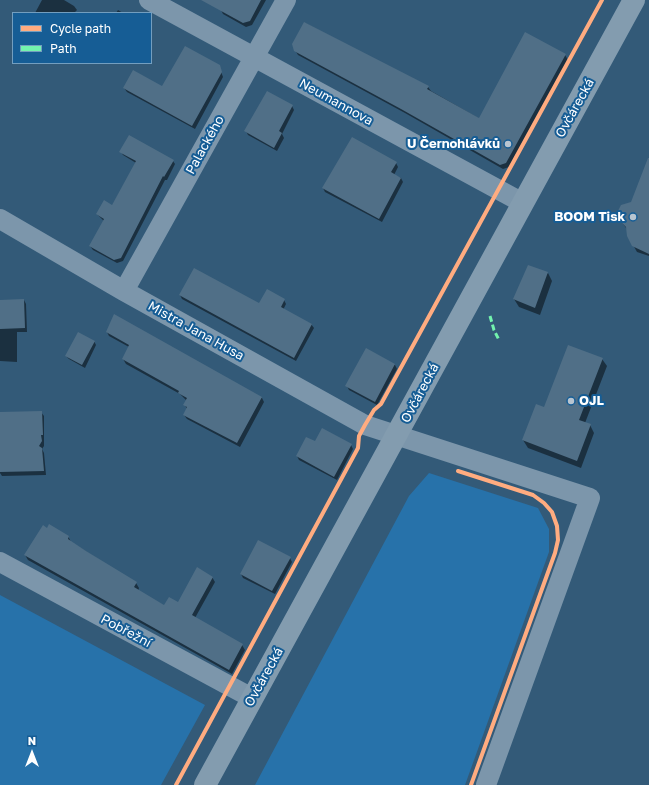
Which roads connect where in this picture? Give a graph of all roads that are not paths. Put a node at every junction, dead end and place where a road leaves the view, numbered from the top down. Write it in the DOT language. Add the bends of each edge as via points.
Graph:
graph roads {
  1 [pos="149,0"];
  2 [pos="286,0"];
  3 [pos="634,0"];
  4 [pos="254,58"];
  5 [pos="523,203"];
  6 [pos="0,219"];
  7 [pos="124,291"];
  8 [pos="397,435"];
  9 [pos="0,562"];
  10 [pos="252,698"];
  11 [pos="205,785"];
  12 [pos="486,785"];
  1 -- 4 [label="street, Neumannova"];
  2 -- 4 [label="street, Palackého"];
  3 -- 5 [label="main road, Ovčárecká"];
  4 -- 5 [label="street, Neumannova"];
  4 -- 7 [label="street, Palackého"];
  5 -- 8 [label="main road, Ovčárecká"];
  6 -- 7 [label="street, Mistra Jana Husa"];
  7 -- 8 [label="street, Mistra Jana Husa" via="365,425"];
  8 -- 10 [label="main road, Ovčárecká"];
  8 -- 12 [label="street, Mistra Jana Husa" via="590,498"];
  9 -- 10 [label="street, Pobřežní"];
  10 -- 11 [label="main road, Ovčárecká"];
}
